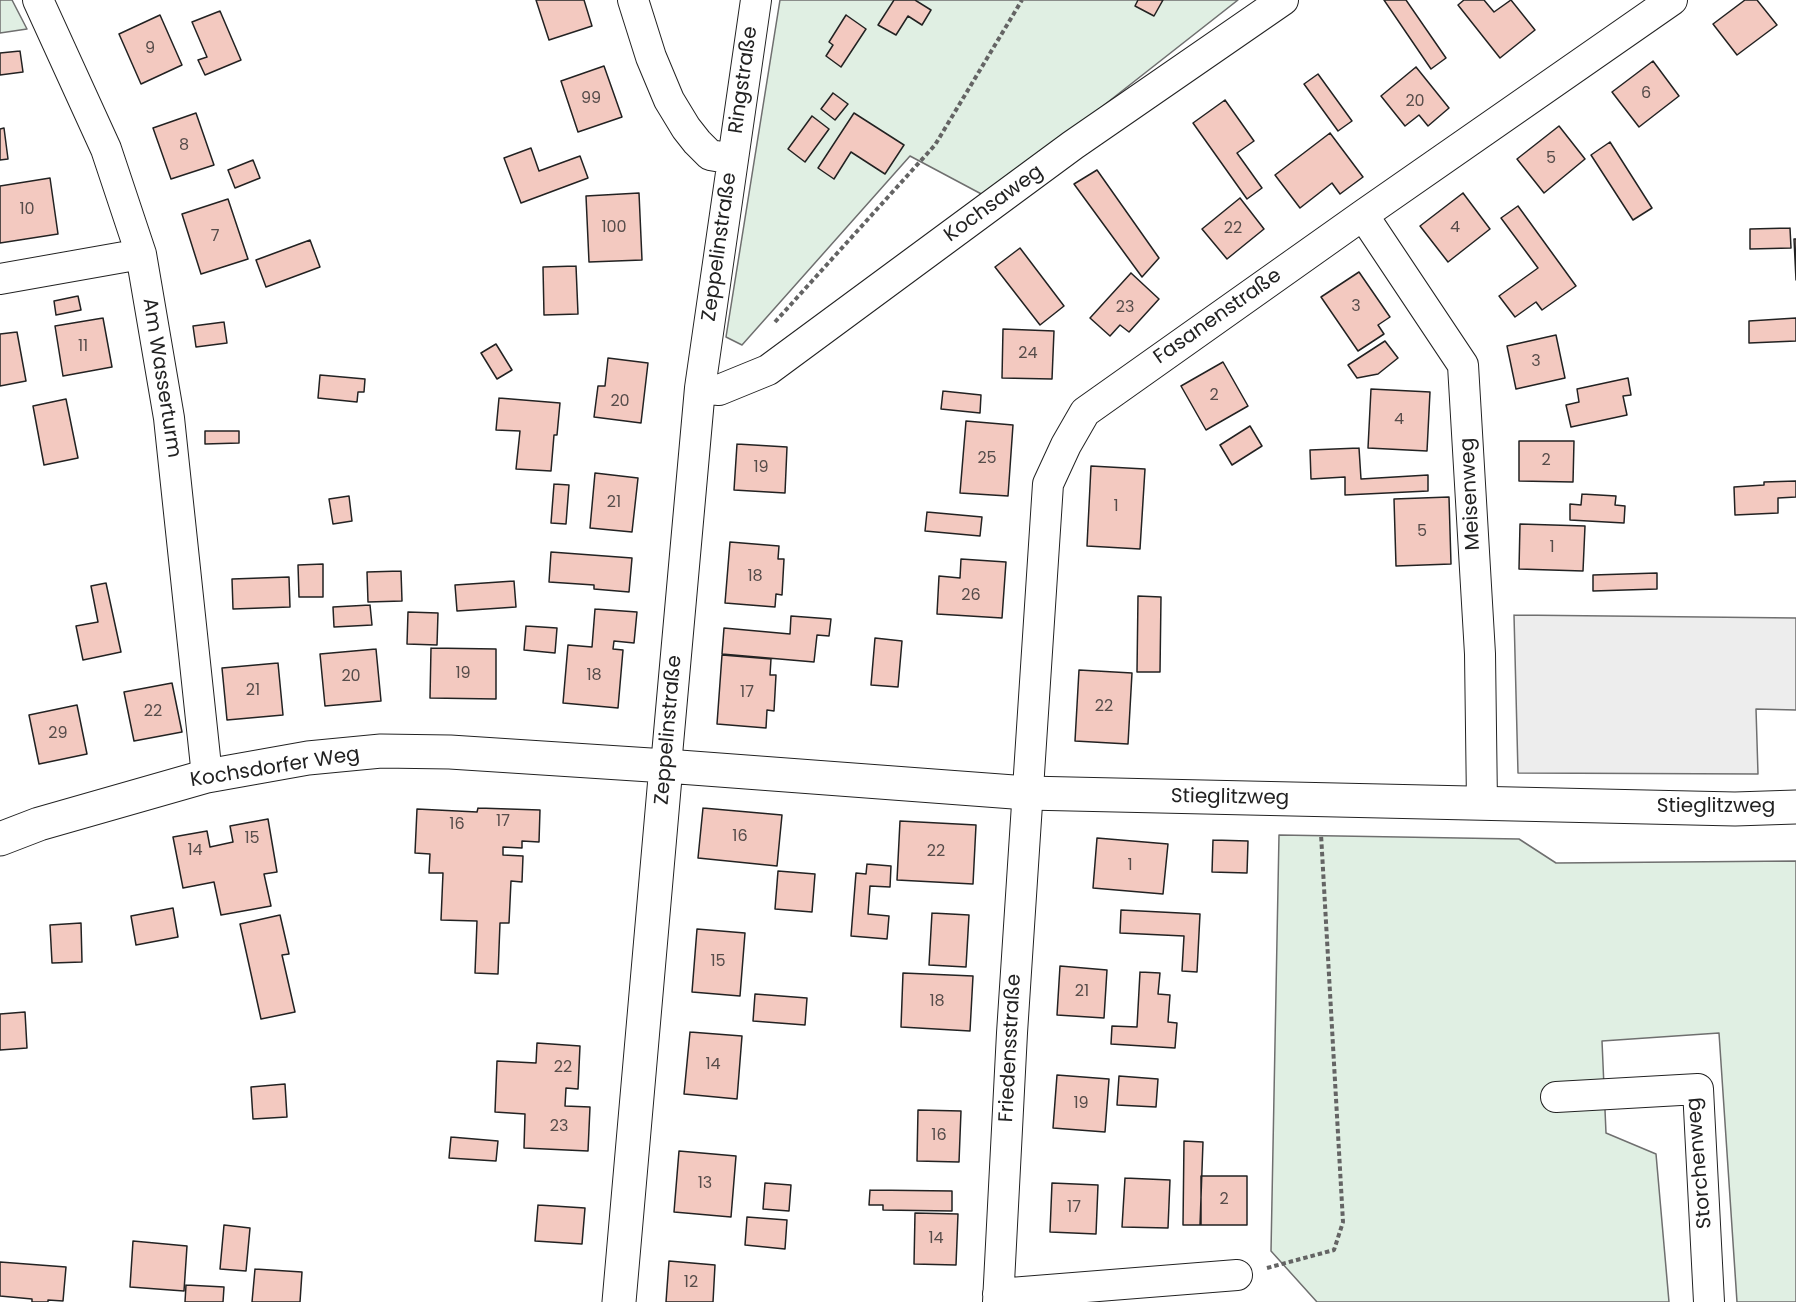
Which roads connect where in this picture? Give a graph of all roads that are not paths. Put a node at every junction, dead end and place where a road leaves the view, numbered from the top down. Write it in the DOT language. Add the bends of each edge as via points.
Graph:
graph roads {
  1 [pos="38,0"];
  2 [pos="633,0"];
  3 [pos="756,0"];
  4 [pos="1282,0"];
  5 [pos="1672,0"];
  6 [pos="733,159"];
  7 [pos="1363,215"];
  8 [pos="141,254"];
  9 [pos="0,279"];
  10 [pos="700,388"];
  11 [pos="666,765"];
  12 [pos="207,776"];
  13 [pos="1027,793"];
  14 [pos="1482,804"];
  15 [pos="1796,807"];
  16 [pos="0,839"];
  17 [pos="1556,1097"];
  18 [pos="1236,1275"];
  19 [pos="998,1298"];
  20 [pos="619,1302"];
  21 [pos="1709,1302"];
  1 -- 8 [label="street, Am Wasserturm" via="106,149"];
  2 -- 6 [label="street" via="651,57 686,128 710,154"];
  3 -- 6 [label="street, Ringstraße"];
  4 -- 10 [label="street, Kochsaweg" via="1073,146 768,370 719,390"];
  5 -- 7 [label="street, Fasanenstraße"];
  6 -- 10 [label="street, Zeppelinstraße"];
  7 -- 13 [label="street, Fasanenstraße" via="1085,412 1048,484"];
  7 -- 14 [label="street, Meisenweg" via="1463,365 1480,654"];
  8 -- 9 [label="street"];
  8 -- 12 [label="street, Am Wasserturm" via="169,418"];
  10 -- 11 [label="street, Zeppelinstraße"];
  11 -- 12 [label="street, Kochsdorfer Weg" via="381,751 308,758"];
  11 -- 13 [label="street, Stieglitzweg"];
  11 -- 20 [label="street, Zeppelinstraße"];
  12 -- 16 [label="street, Kochsdorfer Weg"];
  13 -- 14 [label="street, Stieglitzweg"];
  13 -- 19 [label="street, Friedensstraße"];
  14 -- 15 [label="street, Stieglitzweg"];
  17 -- 21 [label="street, Storchenweg" via="1698,1089"];
  18 -- 19 [label="street"];
}
